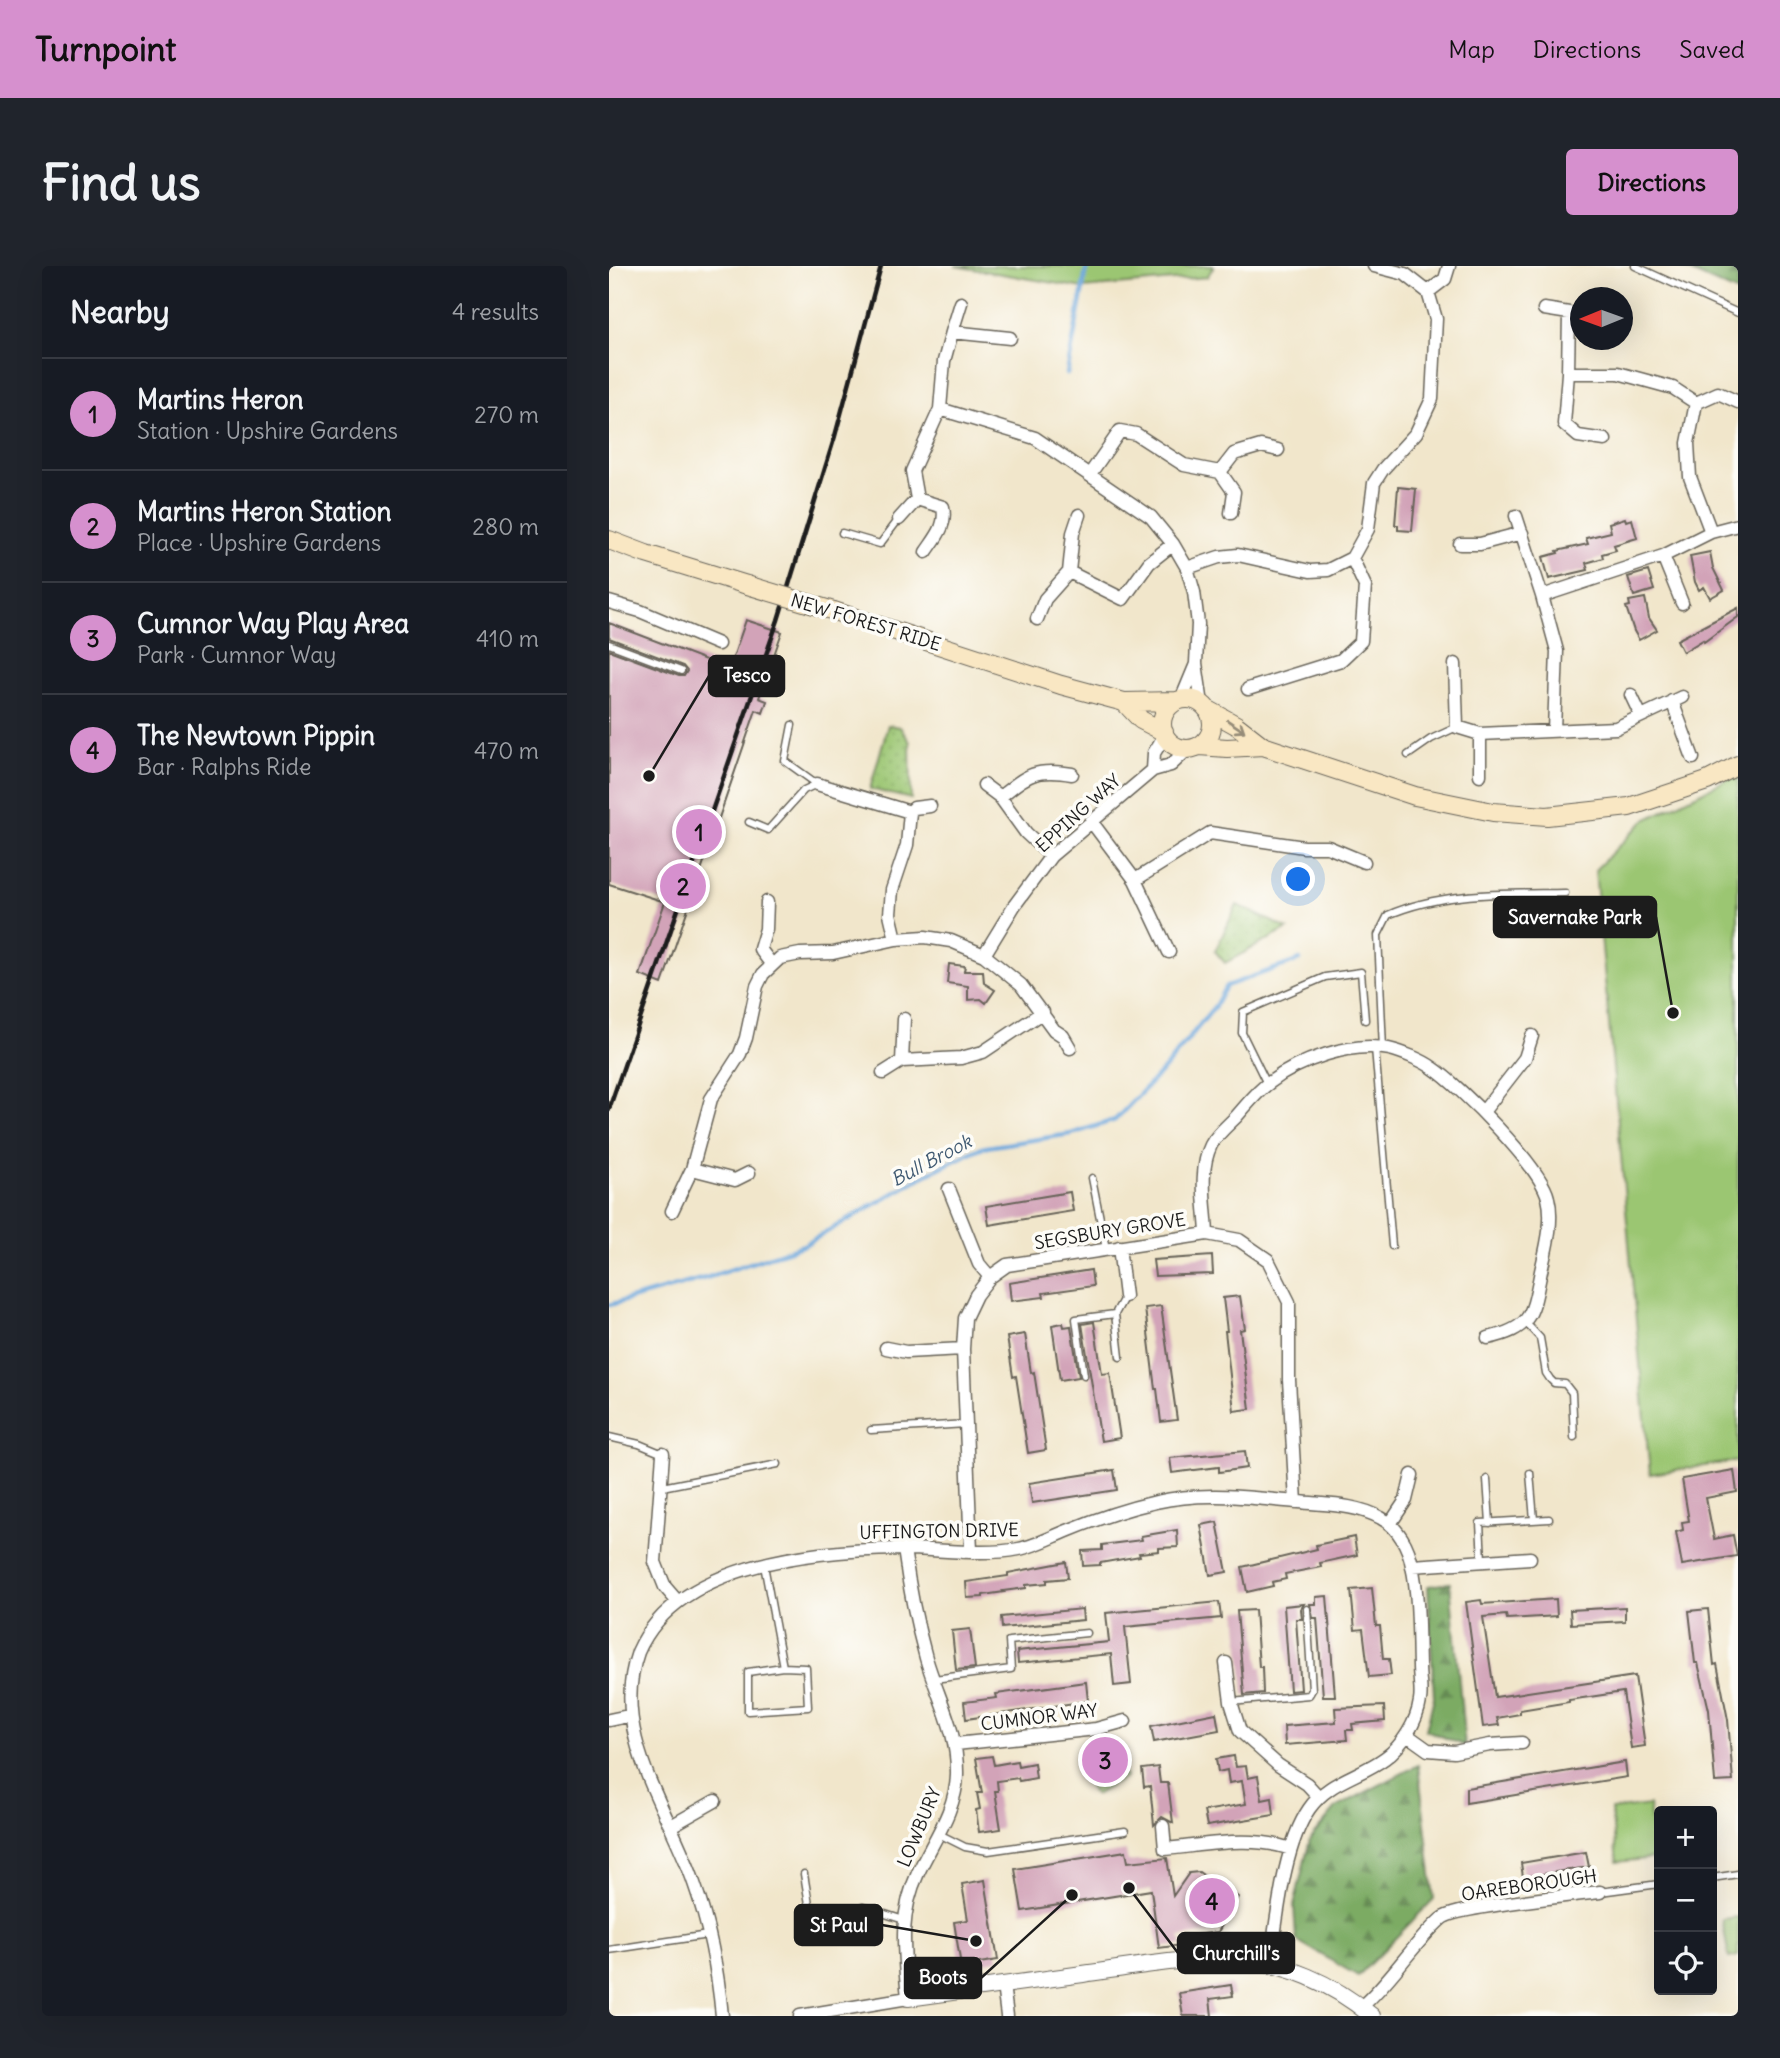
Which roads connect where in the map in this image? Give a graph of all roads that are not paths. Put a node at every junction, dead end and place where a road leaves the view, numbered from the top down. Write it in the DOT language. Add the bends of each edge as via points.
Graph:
graph roads {
  1 [pos="1374,266"];
  2 [pos="1450,266"];
  3 [pos="1635,266"];
  4 [pos="1429,292"];
  5 [pos="961,303"];
  6 [pos="1544,309"];
  7 [pos="1738,313"];
  8 [pos="952,332"];
  9 [pos="1010,338"];
  10 [pos="1568,373"];
  11 [pos="1738,402"];
  12 [pos="1696,403"];
  13 [pos="940,409"];
  14 [pos="1605,440"];
  15 [pos="1278,450"];
  16 [pos="1220,472"];
  17 [pos="1090,474"];
  18 [pos="917,499"];
  19 [pos="1231,513"];
  20 [pos="1079,515"];
  21 [pos="1516,516"];
  22 [pos="899,519"];
  23 [pos="1738,525"];
  24 [pos="1711,532"];
  25 [pos="842,533"];
  26 [pos="1522,533"];
  27 [pos="609,540"];
  28 [pos="1173,544"];
  29 [pos="1460,544"];
  30 [pos="926,552"];
  31 [pos="1663,556"];
  32 [pos="1352,558"];
  33 [pos="1187,568"];
  34 [pos="1069,572"];
  35 [pos="1542,596"];
  36 [pos="609,602"];
  37 [pos="1682,603"];
  38 [pos="1037,619"];
  39 [pos="718,643"];
  40 [pos="609,644"];
  41 [pos="1196,663"];
  42 [pos="1455,664"];
  43 [pos="681,671"];
  44 [pos="1248,688"];
  45 [pos="1631,695"];
  46 [pos="1179,701"];
  47 [pos="1124,702"];
  48 [pos="1204,706"];
  49 [pos="1641,716"];
  50 [pos="792,725"];
  51 [pos="1457,727"];
  52 [pos="1554,730"];
  53 [pos="1164,733"];
  54 [pos="1480,734"];
  55 [pos="1263,746"];
  56 [pos="1193,747"];
  57 [pos="1408,755"];
  58 [pos="1693,758"];
  59 [pos="1738,765"];
  60 [pos="1153,770"];
  61 [pos="1072,774"];
  62 [pos="1480,775"];
  63 [pos="817,784"];
  64 [pos="984,785"];
  65 [pos="1000,797"];
  66 [pos="930,806"];
  67 [pos="910,811"];
  68 [pos="1091,821"];
  69 [pos="749,822"];
  70 [pos="1051,856"];
  71 [pos="1364,862"];
  72 [pos="1135,880"];
  73 [pos="1565,893"];
  74 [pos="767,902"];
  75 [pos="896,939"];
  76 [pos="1169,952"];
  77 [pos="984,955"];
  78 [pos="772,965"];
  79 [pos="1043,1012"];
  80 [pos="904,1019"];
  81 [pos="1365,1020"];
  82 [pos="1532,1036"];
  83 [pos="1070,1048"];
  84 [pos="1379,1049"];
  85 [pos="902,1061"];
  86 [pos="883,1073"];
  87 [pos="1267,1084"];
  88 [pos="1483,1112"];
  89 [pos="692,1169"];
  90 [pos="749,1173"];
  91 [pos="1092,1178"];
  92 [pos="949,1189"];
  93 [pos="673,1211"];
  94 [pos="1207,1234"];
  95 [pos="1392,1246"];
  96 [pos="1119,1247"];
  97 [pos="1106,1249"];
  98 [pos="990,1277"];
  99 [pos="1125,1296"];
  100 [pos="1115,1314"];
  101 [pos="1526,1323"];
  102 [pos="1488,1338"];
  103 [pos="886,1348"];
  104 [pos="963,1349"];
  105 [pos="1120,1357"];
  106 [pos="1084,1375"];
  107 [pos="966,1424"];
  108 [pos="871,1430"];
  109 [pos="609,1437"];
  110 [pos="1574,1437"];
  111 [pos="663,1454"];
  112 [pos="778,1464"];
  113 [pos="1530,1474"];
  114 [pos="1412,1475"];
  115 [pos="1487,1479"];
  116 [pos="662,1487"];
  117 [pos="1296,1502"];
  118 [pos="1549,1519"];
  119 [pos="1534,1520"];
  120 [pos="1490,1522"];
  121 [pos="1390,1524"];
  122 [pos="904,1549"];
  123 [pos="971,1551"];
  124 [pos="1530,1558"];
  125 [pos="1482,1562"];
  126 [pos="764,1565"];
  127 [pos="1412,1566"];
  128 [pos="678,1602"];
  129 [pos="1307,1609"];
  130 [pos="1087,1633"];
  131 [pos="1226,1663"];
  132 [pos="783,1667"];
  133 [pos="934,1679"];
  134 [pos="1231,1702"];
  135 [pos="628,1716"];
  136 [pos="609,1720"];
  137 [pos="1125,1721"];
  138 [pos="1407,1735"];
  139 [pos="1522,1743"];
  140 [pos="956,1744"];
  141 [pos="1319,1797"];
  142 [pos="715,1801"];
  143 [pos="671,1826"];
  144 [pos="1163,1826"];
  145 [pos="1125,1831"];
  146 [pos="939,1833"];
  147 [pos="1291,1849"];
  148 [pos="804,1874"];
  149 [pos="1738,1874"];
  150 [pos="1717,1877"];
  151 [pos="1654,1885"];
  152 [pos="1600,1892"];
  153 [pos="904,1920"];
  154 [pos="708,1935"];
  155 [pos="609,1950"];
  156 [pos="1270,1965"];
  157 [pos="1003,1985"];
  158 [pos="908,1998"];
  159 [pos="1367,2011"];
  160 [pos="722,2016"];
  161 [pos="800,2016"];
  162 [pos="1007,2016"];
  1 -- 4 [label="street" via="1405,274"];
  2 -- 4 [label="street" via="1445,279"];
  3 -- 7 [label="lane"];
  4 -- 32 [label="street" via="1436,319 1432,399 1416,433 1374,483 1368,529"];
  5 -- 8 [label="street"];
  6 -- 10 [label="street" via="1569,313"];
  8 -- 9 [label="street"];
  8 -- 13 [label="street"];
  10 -- 12 [label="street" via="1618,373 1674,387"];
  10 -- 14 [label="street" via="1564,424 1578,436"];
  11 -- 12 [label="street" via="1718,393"];
  12 -- 24 [label="street" via="1688,443 1690,477"];
  13 -- 17 [label="street" via="1035,439"];
  13 -- 18 [label="street" via="912,471"];
  15 -- 16 [label="street" via="1261,446 1234,454"];
  16 -- 17 [label="street" via="1184,465 1136,434 1120,431"];
  16 -- 19 [label="street" via="1234,492"];
  17 -- 28 [label="street" via="1151,517"];
  18 -- 22 [label="street"];
  18 -- 30 [label="street" via="943,508 945,518"];
  20 -- 34 [label="street"];
  21 -- 26 [label="street"];
  22 -- 25 [label="lane" via="880,544"];
  23 -- 24 [label="street"];
  24 -- 31 [label="street"];
  26 -- 29 [label="street"];
  26 -- 35 [label="street"];
  27 -- 47 [label="main road, NEW FOREST RIDE, bridge"];
  28 -- 33 [label="street"];
  28 -- 34 [label="street" via="1149,562 1123,599"];
  31 -- 35 [label="street"];
  31 -- 37 [label="street"];
  32 -- 33 [label="street" via="1328,570 1310,571 1238,555 1219,556"];
  32 -- 44 [label="street" via="1365,586 1361,641 1341,660"];
  33 -- 41 [label="street" via="1197,609"];
  34 -- 38 [label="street" via="1045,599"];
  35 -- 52 [label="street" via="1557,651"];
  36 -- 39 [label="street"];
  40 -- 43 [label="lane"];
  41 -- 46 [label="street"];
  41 -- 48 [label="street"];
  42 -- 51 [label="street"];
  45 -- 49 [label="street"];
  46 -- 47 [label="main road, NEW FOREST RIDE"];
  46 -- 48 [label="main road, NEW FOREST RIDE" via="1188,699"];
  46 -- 53 [label="main road" via="1166,711"];
  47 -- 53 [label="main road, NEW FOREST RIDE" via="1141,720"];
  48 -- 55 [label="main road, NEW FOREST RIDE, one-way"];
  48 -- 56 [label="main road" via="1212,725 1210,733"];
  49 -- 52 [label="street" via="1616,728"];
  49 -- 58 [label="street" via="1677,699"];
  50 -- 63 [label="lane" via="785,761"];
  51 -- 54 [label="street"];
  51 -- 57 [label="lane"];
  52 -- 54 [label="street"];
  53 -- 56 [label="main road, NEW FOREST RIDE" via="1174,745"];
  53 -- 60 [label="street" via="1154,753"];
  54 -- 62 [label="street"];
  55 -- 56 [label="main road, NEW FOREST RIDE"];
  55 -- 59 [label="main road, NEW FOREST RIDE" via="1415,796 1493,812 1546,816 1629,807 1707,781"];
  56 -- 60 [label="street, EPPING WAY" via="1171,765"];
  60 -- 68 [label="street, EPPING WAY"];
  61 -- 65 [label="street" via="1046,769"];
  63 -- 67 [label="street"];
  63 -- 69 [label="lane" via="804,790 768,830"];
  64 -- 65 [label="street"];
  65 -- 70 [label="street" via="1026,833"];
  66 -- 67 [label="street"];
  67 -- 75 [label="street" via="907,845 892,890 890,914"];
  68 -- 70 [label="street, EPPING WAY"];
  68 -- 72 [label="street"];
  70 -- 77 [label="street, EPPING WAY"];
  71 -- 72 [label="street" via="1328,846 1304,847 1210,833"];
  72 -- 76 [label="street"];
  73 -- 84 [label="lane" via="1480,894 1412,904 1388,915 1378,935"];
  74 -- 78 [label="street" via="767,929 760,949"];
  75 -- 77 [label="street" via="951,941"];
  75 -- 78 [label="street" via="833,953 791,955"];
  77 -- 79 [label="street" via="1021,985"];
  78 -- 89 [label="street" via="757,986 740,1054 711,1099"];
  79 -- 83 [label="street"];
  79 -- 85 [label="street" via="983,1052 961,1058"];
  80 -- 85 [label="street"];
  81 -- 87 [label="lane" via="1361,972 1325,977 1243,1012 1242,1033"];
  82 -- 88 [label="street" via="1525,1058"];
  84 -- 87 [label="street" via="1336,1052 1303,1061"];
  84 -- 88 [label="street" via="1431,1066"];
  84 -- 95 [label="lane"];
  85 -- 86 [label="street"];
  87 -- 94 [label="street" via="1211,1143 1203,1170"];
  88 -- 101 [label="street" via="1542,1182 1549,1198 1543,1262"];
  89 -- 90 [label="street" via="735,1181"];
  89 -- 93 [label="street"];
  91 -- 97 [label="lane"];
  92 -- 98 [label="street" via="979,1264"];
  94 -- 96 [label="street, SEGSBURY GROVE"];
  94 -- 117 [label="street, SEGSBURY GROVE" via="1239,1240 1268,1260 1289,1302"];
  96 -- 97 [label="street, SEGSBURY GROVE"];
  96 -- 99 [label="street"];
  97 -- 98 [label="street, SEGSBURY GROVE" via="1007,1265"];
  98 -- 104 [label="street" via="965,1318"];
  99 -- 100 [label="lane"];
  100 -- 105 [label="lane"];
  100 -- 106 [label="lane" via="1076,1319"];
  101 -- 102 [label="street"];
  101 -- 110 [label="lane" via="1541,1338 1549,1379 1565,1384 1571,1393"];
  103 -- 104 [label="street" via="906,1352"];
  104 -- 107 [label="street"];
  107 -- 108 [label="lane"];
  107 -- 123 [label="street"];
  109 -- 111 [label="lane"];
  111 -- 116 [label="street"];
  112 -- 116 [label="lane"];
  113 -- 119 [label="lane"];
  114 -- 121 [label="street" via="1406,1500"];
  115 -- 120 [label="lane"];
  116 -- 128 [label="street" via="655,1562 665,1587"];
  117 -- 121 [label="street, UFFINGTON DRIVE" via="1357,1508"];
  117 -- 123 [label="street, UFFINGTON DRIVE" via="1192,1494 1108,1514 1020,1549"];
  118 -- 119 [label="lane"];
  119 -- 120 [label="lane"];
  120 -- 125 [label="lane" via="1480,1523"];
  121 -- 127 [label="street" via="1403,1539"];
  122 -- 123 [label="street, UFFINGTON DRIVE"];
  122 -- 126 [label="street, UFFINGTON DRIVE" via="852,1550"];
  122 -- 133 [label="street, LOWBURY" via="911,1601"];
  124 -- 125 [label="street"];
  125 -- 127 [label="street"];
  126 -- 128 [label="street, UFFINGTON DRIVE" via="725,1576"];
  126 -- 132 [label="lane"];
  127 -- 138 [label="street" via="1420,1701"];
  128 -- 135 [label="street, UFFINGTON DRIVE" via="657,1621 639,1652 629,1686"];
  129 -- 134 [label="lane" via="1309,1695"];
  130 -- 133 [label="lane" via="1009,1641 1011,1669"];
  131 -- 134 [label="street"];
  132 -- 132 [label="lane" via="806,1668 808,1707 748,1711 748,1672"];
  133 -- 140 [label="street, LOWBURY"];
  134 -- 141 [label="street" via="1240,1731"];
  135 -- 136 [label="street"];
  135 -- 143 [label="street, UFFINGTON DRIVE" via="639,1760"];
  137 -- 140 [label="street, CUMNOR WAY" via="1095,1729"];
  138 -- 139 [label="street" via="1428,1750 1454,1752"];
  138 -- 141 [label="street" via="1387,1757"];
  140 -- 146 [label="street, LOWBURY" via="957,1779"];
  141 -- 147 [label="street" via="1303,1819"];
  142 -- 143 [label="street"];
  143 -- 154 [label="street, UFFINGTON DRIVE" via="694,1881"];
  144 -- 147 [label="street" via="1165,1849 1223,1842 1273,1843"];
  145 -- 146 [label="lane" via="988,1851 965,1847"];
  146 -- 153 [label="street, LOWBURY" via="917,1875"];
  147 -- 156 [label="street"];
  148 -- 153 [label="lane" via="811,1916 863,1907"];
  149 -- 150 [label="lane"];
  151 -- 152 [label="lane, OAREBOROUGH"];
  152 -- 159 [label="street, OAREBOROUGH" via="1443,1916 1375,1994"];
  153 -- 158 [label="street, LOWBURY"];
  154 -- 155 [label="lane"];
  154 -- 160 [label="street, UFFINGTON DRIVE"];
  156 -- 157 [label="street" via="1195,1958"];
  156 -- 159 [label="street" via="1318,1981"];
  157 -- 158 [label="street"];
  157 -- 162 [label="street"];
  158 -- 161 [label="street"];
}
